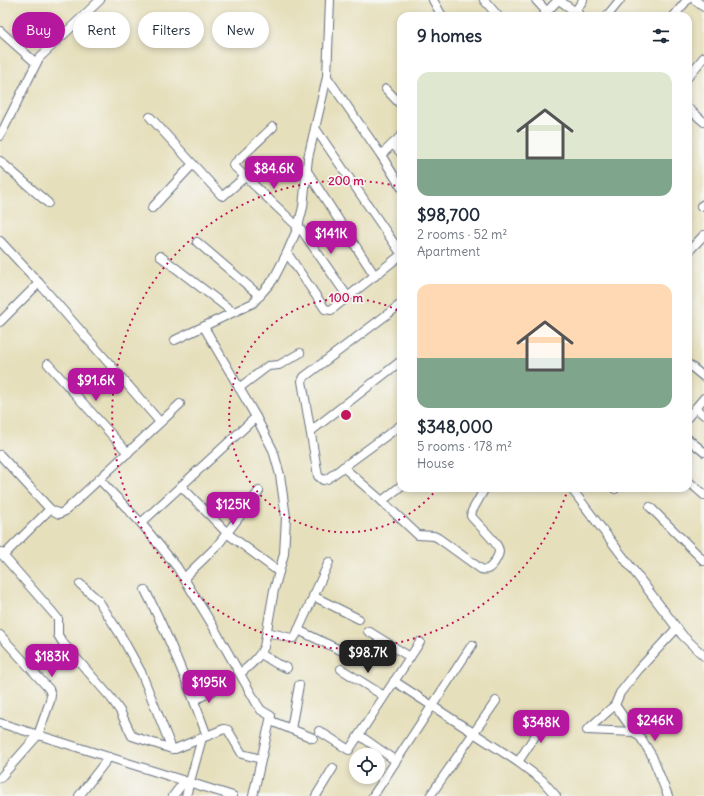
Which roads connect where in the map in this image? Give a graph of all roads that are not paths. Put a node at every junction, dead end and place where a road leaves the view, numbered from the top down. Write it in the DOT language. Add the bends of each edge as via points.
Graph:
graph roads {
  1 [pos="100,0"];
  2 [pos="330,0"];
  3 [pos="433,0"];
  4 [pos="484,0"];
  5 [pos="536,0"];
  6 [pos="558,0"];
  7 [pos="584,0"];
  8 [pos="620,0"];
  9 [pos="687,0"];
  10 [pos="695,0"];
  11 [pos="704,6"];
  12 [pos="440,12"];
  13 [pos="494,12"];
  14 [pos="544,12"];
  15 [pos="547,12"];
  16 [pos="575,12"];
  17 [pos="579,12"];
  18 [pos="610,12"];
  19 [pos="677,12"];
  20 [pos="0,32"];
  21 [pos="704,57"];
  22 [pos="36,63"];
  23 [pos="692,72"];
  24 [pos="327,77"];
  25 [pos="386,90"];
  26 [pos="397,101"];
  27 [pos="692,112"];
  28 [pos="150,117"];
  29 [pos="704,122"];
  30 [pos="273,126"];
  31 [pos="315,128"];
  32 [pos="0,136"];
  33 [pos="397,140"];
  34 [pos="393,144"];
  35 [pos="397,148"];
  36 [pos="381,155"];
  37 [pos="0,161"];
  38 [pos="192,165"];
  39 [pos="306,171"];
  40 [pos="245,177"];
  41 [pos="397,181"];
  42 [pos="48,203"];
  43 [pos="152,208"];
  44 [pos="298,226"];
  45 [pos="704,235"];
  46 [pos="0,240"];
  47 [pos="197,242"];
  48 [pos="692,246"];
  49 [pos="397,248"];
  50 [pos="287,253"];
  51 [pos="160,256"];
  52 [pos="397,260"];
  53 [pos="375,276"];
  54 [pos="38,283"];
  55 [pos="260,296"];
  56 [pos="348,297"];
  57 [pos="397,307"];
  58 [pos="233,312"];
  59 [pos="0,322"];
  60 [pos="204,327"];
  61 [pos="175,340"];
  62 [pos="300,353"];
  63 [pos="48,364"];
  64 [pos="397,365"];
  65 [pos="692,367"];
  66 [pos="704,377"];
  67 [pos="239,388"];
  68 [pos="704,398"];
  69 [pos="180,404"];
  70 [pos="696,408"];
  71 [pos="692,412"];
  72 [pos="704,415"];
  73 [pos="256,417"];
  74 [pos="160,422"];
  75 [pos="397,428"];
  76 [pos="311,431"];
  77 [pos="692,442"];
  78 [pos="128,452"];
  79 [pos="704,452"];
  80 [pos="0,455"];
  81 [pos="343,468"];
  82 [pos="99,479"];
  83 [pos="692,484"];
  84 [pos="181,486"];
  85 [pos="397,489"];
  86 [pos="259,492"];
  87 [pos="483,492"];
  88 [pos="574,492"];
  89 [pos="704,495"];
  90 [pos="382,501"];
  91 [pos="650,507"];
  92 [pos="50,510"];
  93 [pos="141,522"];
  94 [pos="226,533"];
  95 [pos="2,554"];
  96 [pos="329,562"];
  97 [pos="704,562"];
  98 [pos="279,572"];
  99 [pos="184,578"];
  100 [pos="80,584"];
  101 [pos="144,590"];
  102 [pos="313,596"];
  103 [pos="359,619"];
  104 [pos="677,628"];
  105 [pos="298,630"];
  106 [pos="368,631"];
  107 [pos="267,632"];
  108 [pos="0,635"];
  109 [pos="420,642"];
  110 [pos="472,645"];
  111 [pos="342,651"];
  112 [pos="261,654"];
  113 [pos="704,656"];
  114 [pos="410,657"];
  115 [pos="287,668"];
  116 [pos="341,669"];
  117 [pos="240,674"];
  118 [pos="394,681"];
  119 [pos="299,685"];
  120 [pos="214,690"];
  121 [pos="384,696"];
  122 [pos="195,700"];
  123 [pos="496,701"];
  124 [pos="615,705"];
  125 [pos="432,706"];
  126 [pos="548,716"];
  127 [pos="271,721"];
  128 [pos="0,723"];
  129 [pos="292,729"];
  130 [pos="319,731"];
  131 [pos="634,732"];
  132 [pos="474,733"];
  133 [pos="38,735"];
  134 [pos="359,735"];
  135 [pos="204,737"];
  136 [pos="313,738"];
  137 [pos="172,749"];
  138 [pos="109,757"];
  139 [pos="261,759"];
  140 [pos="396,761"];
  141 [pos="518,762"];
  142 [pos="333,768"];
  143 [pos="0,778"];
  144 [pos="187,782"];
  145 [pos="79,796"];
  146 [pos="173,796"];
  147 [pos="186,796"];
  148 [pos="233,796"];
  149 [pos="253,796"];
  150 [pos="316,796"];
  151 [pos="373,796"];
  152 [pos="430,796"];
  153 [pos="556,796"];
  154 [pos="668,796"];
  1 -- 22 [label="street"];
  2 -- 24 [label="street"];
  3 -- 12 [label="street"];
  4 -- 13 [label="street"];
  5 -- 14 [label="street"];
  6 -- 15 [label="street"];
  6 -- 16 [label="street"];
  7 -- 17 [label="street"];
  8 -- 18 [label="street"];
  9 -- 19 [label="street"];
  10 -- 11 [label="street"];
  20 -- 22 [label="street"];
  21 -- 23 [label="street"];
  22 -- 32 [label="street"];
  24 -- 31 [label="street"];
  24 -- 36 [label="street"];
  25 -- 26 [label="street"];
  27 -- 29 [label="street"];
  28 -- 38 [label="street"];
  30 -- 40 [label="street" via="233,165"];
  31 -- 39 [label="street"];
  31 -- 49 [label="street"];
  33 -- 34 [label="street"];
  34 -- 35 [label="street"];
  34 -- 36 [label="street"];
  36 -- 41 [label="street"];
  37 -- 42 [label="street"];
  38 -- 40 [label="street" via="218,194 223,196"];
  38 -- 43 [label="street"];
  39 -- 44 [label="street" via="303,207"];
  39 -- 53 [label="street"];
  40 -- 44 [label="street"];
  44 -- 50 [label="street"];
  44 -- 56 [label="street"];
  45 -- 48 [label="street"];
  46 -- 54 [label="street"];
  47 -- 55 [label="street"];
  50 -- 55 [label="street" via="273,280"];
  50 -- 56 [label="street" via="325,309 331,310"];
  51 -- 58 [label="street"];
  52 -- 53 [label="street"];
  53 -- 56 [label="street"];
  54 -- 59 [label="street"];
  54 -- 74 [label="street"];
  55 -- 58 [label="street" via="253,303"];
  57 -- 76 [label="street" via="304,377"];
  58 -- 60 [label="street"];
  60 -- 61 [label="street"];
  60 -- 67 [label="street"];
  62 -- 67 [label="street" via="279,365 268,366"];
  63 -- 78 [label="street"];
  64 -- 76 [label="street"];
  65 -- 66 [label="street"];
  67 -- 73 [label="street"];
  68 -- 70 [label="street"];
  69 -- 74 [label="street"];
  70 -- 71 [label="street"];
  70 -- 72 [label="street"];
  73 -- 84 [label="street"];
  73 -- 98 [label="street" via="273,450 283,492 286,517"];
  74 -- 78 [label="street"];
  75 -- 81 [label="street"];
  76 -- 81 [label="street" via="318,476 327,479"];
  77 -- 79 [label="street"];
  78 -- 82 [label="street"];
  80 -- 92 [label="street"];
  81 -- 90 [label="street"];
  82 -- 92 [label="street" via="65,511 59,514"];
  82 -- 93 [label="street"];
  83 -- 89 [label="street"];
  84 -- 93 [label="street"];
  84 -- 94 [label="street"];
  85 -- 90 [label="street"];
  86 -- 94 [label="street"];
  87 -- 90 [label="street" via="471,516 499,550 490,568 484,570 438,538 418,536"];
  88 -- 104 [label="street"];
  91 -- 97 [label="street"];
  92 -- 95 [label="street"];
  93 -- 99 [label="street" via="162,546"];
  94 -- 98 [label="street"];
  94 -- 99 [label="street" via="217,546"];
  95 -- 137 [label="street" via="58,619 58,634 63,643 112,698 132,736"];
  96 -- 102 [label="street"];
  98 -- 107 [label="street"];
  99 -- 117 [label="street"];
  100 -- 137 [label="street" via="98,600 120,634 141,672"];
  101 -- 122 [label="street" via="162,624"];
  102 -- 103 [label="street"];
  102 -- 105 [label="street"];
  104 -- 113 [label="street"];
  104 -- 124 [label="street" via="620,693"];
  105 -- 107 [label="street" via="294,638"];
  105 -- 111 [label="street"];
  106 -- 114 [label="street"];
  107 -- 112 [label="street"];
  108 -- 133 [label="street" via="49,689 50,701"];
  109 -- 114 [label="street"];
  110 -- 125 [label="street"];
  112 -- 115 [label="street"];
  112 -- 117 [label="street"];
  114 -- 118 [label="street"];
  116 -- 121 [label="street"];
  117 -- 127 [label="street" via="261,710 272,716"];
  118 -- 121 [label="street"];
  118 -- 125 [label="street"];
  119 -- 129 [label="street"];
  120 -- 122 [label="street"];
  121 -- 134 [label="street"];
  122 -- 135 [label="street"];
  123 -- 132 [label="street"];
  124 -- 131 [label="street"];
  124 -- 131 [label="street" via="587,730"];
  125 -- 132 [label="street"];
  125 -- 140 [label="street"];
  126 -- 141 [label="street"];
  127 -- 129 [label="street"];
  127 -- 139 [label="street"];
  128 -- 133 [label="street"];
  129 -- 136 [label="street"];
  130 -- 134 [label="street" via="349,750"];
  131 -- 154 [label="street" via="652,756"];
  132 -- 141 [label="street"];
  132 -- 152 [label="street"];
  133 -- 138 [label="street"];
  133 -- 143 [label="street"];
  134 -- 140 [label="street"];
  135 -- 137 [label="street"];
  135 -- 139 [label="street" via="226,729 242,754"];
  135 -- 144 [label="street"];
  138 -- 144 [label="street"];
  138 -- 145 [label="street"];
  139 -- 149 [label="street"];
  140 -- 151 [label="street"];
  141 -- 153 [label="street" via="542,780"];
  142 -- 150 [label="street"];
  144 -- 146 [label="street"];
  144 -- 147 [label="street"];
  144 -- 148 [label="street"];
}
